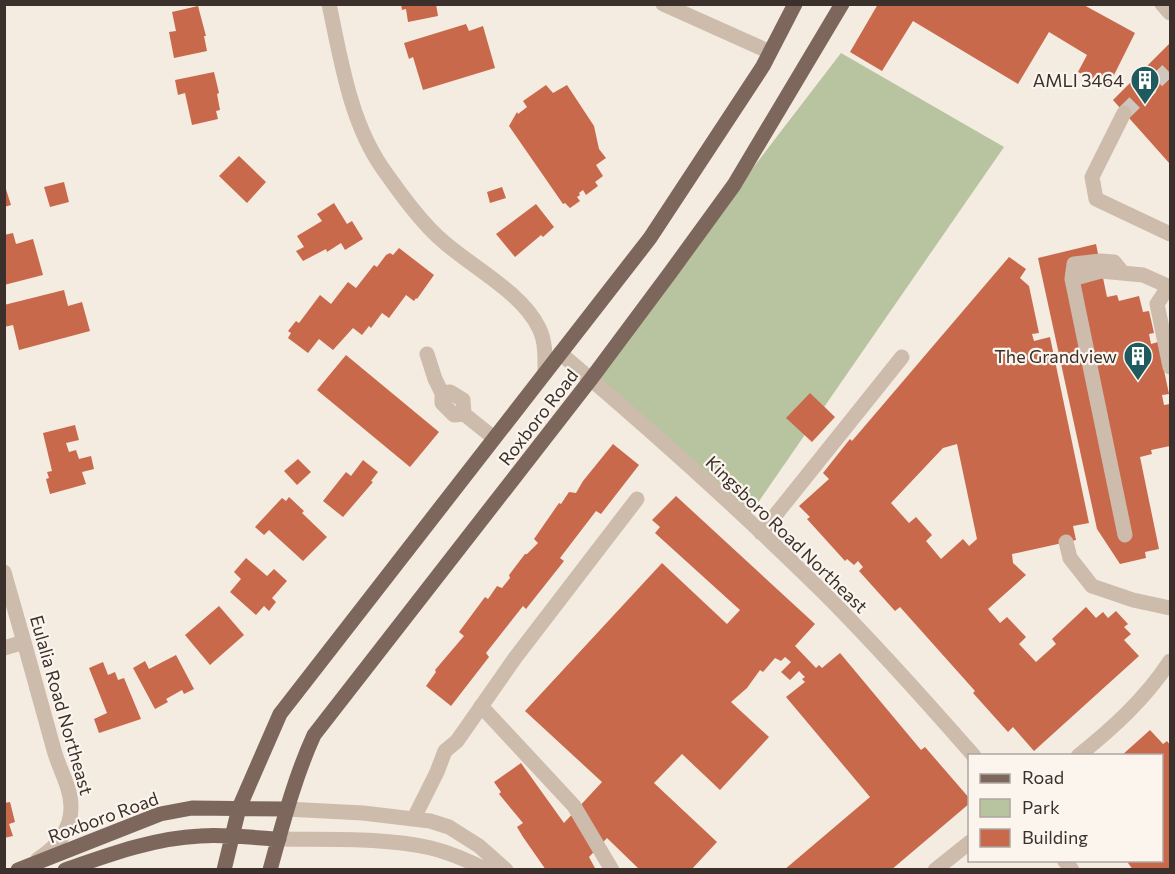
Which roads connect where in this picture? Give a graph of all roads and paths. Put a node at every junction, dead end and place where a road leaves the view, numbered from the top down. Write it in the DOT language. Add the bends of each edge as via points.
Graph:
graph roads {
  1 [pos="329,4"];
  2 [pos="663,4"];
  3 [pos="795,4"];
  4 [pos="842,4"];
  5 [pos="1162,4"];
  6 [pos="1170,13"];
  7 [pos="770,52"];
  8 [pos="1124,113"];
  9 [pos="1170,234"];
  10 [pos="1170,287"];
  11 [pos="560,353"];
  12 [pos="427,354"];
  13 [pos="902,357"];
  14 [pos="1170,367"];
  15 [pos="545,373"];
  16 [pos="591,380"];
  17 [pos="494,438"];
  18 [pos="637,499"];
  19 [pos="761,533"];
  20 [pos="1125,535"];
  21 [pos="1066,542"];
  22 [pos="4,572"];
  23 [pos="1170,608"];
  24 [pos="24,642"];
  25 [pos="4,648"];
  26 [pos="1170,662"];
  27 [pos="481,706"];
  28 [pos="972,754"];
  29 [pos="1080,754"];
  30 [pos="239,808"];
  31 [pos="286,809"];
  32 [pos="414,818"];
  33 [pos="233,837"];
  34 [pos="279,839"];
  35 [pos="968,843"];
  36 [pos="22,868"];
  37 [pos="65,870"];
  38 [pos="224,870"];
  39 [pos="270,870"];
  40 [pos="487,870"];
  41 [pos="506,870"];
  42 [pos="612,870"];
  43 [pos="935,870"];
  1 -- 15 [label="street" via="360,125 382,167 443,242 529,311 540,329"];
  2 -- 7 [label="street"];
  3 -- 7 [label="main road, Roxboro Road"];
  4 -- 16 [label="main road, Roxboro Road" via="734,184"];
  5 -- 6 [label="street"];
  7 -- 11 [label="main road, Roxboro Road" via="650,238"];
  8 -- 9 [label="street" via="1092,177 1096,199"];
  10 -- 14 [label="street" via="1157,304"];
  10 -- 20 [label="street" via="1143,275 1123,273 1114,262 1074,264 1072,279"];
  11 -- 15 [label="main road, Roxboro Road"];
  11 -- 16 [label="street, Kingsboro Road Northeast"];
  12 -- 17 [label="street" via="442,403 454,415 464,414"];
  13 -- 19 [label="street"];
  15 -- 17 [label="main road, Roxboro Road"];
  16 -- 19 [label="street, Kingsboro Road Northeast"];
  16 -- 31 [label="main road, Roxboro Road" via="314,735"];
  17 -- 30 [label="main road, Roxboro Road" via="280,714"];
  18 -- 27 [label="street"];
  19 -- 28 [label="street, Kingsboro Road Northeast" via="869,640"];
  21 -- 23 [label="street" via="1070,558 1092,586"];
  22 -- 24 [label="street, Eulalia Road Northeast"];
  24 -- 25 [label="street"];
  24 -- 36 [label="street, Eulalia Road Northeast" via="71,806 70,819 56,846"];
  26 -- 29 [label="street" via="1154,686 1113,728"];
  27 -- 32 [label="street" via="457,741 445,751"];
  27 -- 42 [label="street" via="574,806"];
  30 -- 31 [label="main road, Roxboro Road"];
  30 -- 33 [label="main road"];
  30 -- 36 [label="main road, Roxboro Road" via="192,808 160,814"];
  31 -- 32 [label="street"];
  31 -- 34 [label="main road"];
  32 -- 41 [label="street" via="449,827"];
  33 -- 34 [label="main road, Roxboro Road"];
  33 -- 37 [label="main road, Roxboro Road" via="169,840"];
  33 -- 38 [label="main road"];
  34 -- 39 [label="main road"];
  34 -- 40 [label="street" via="414,845"];
  35 -- 43 [label="street"];
}
